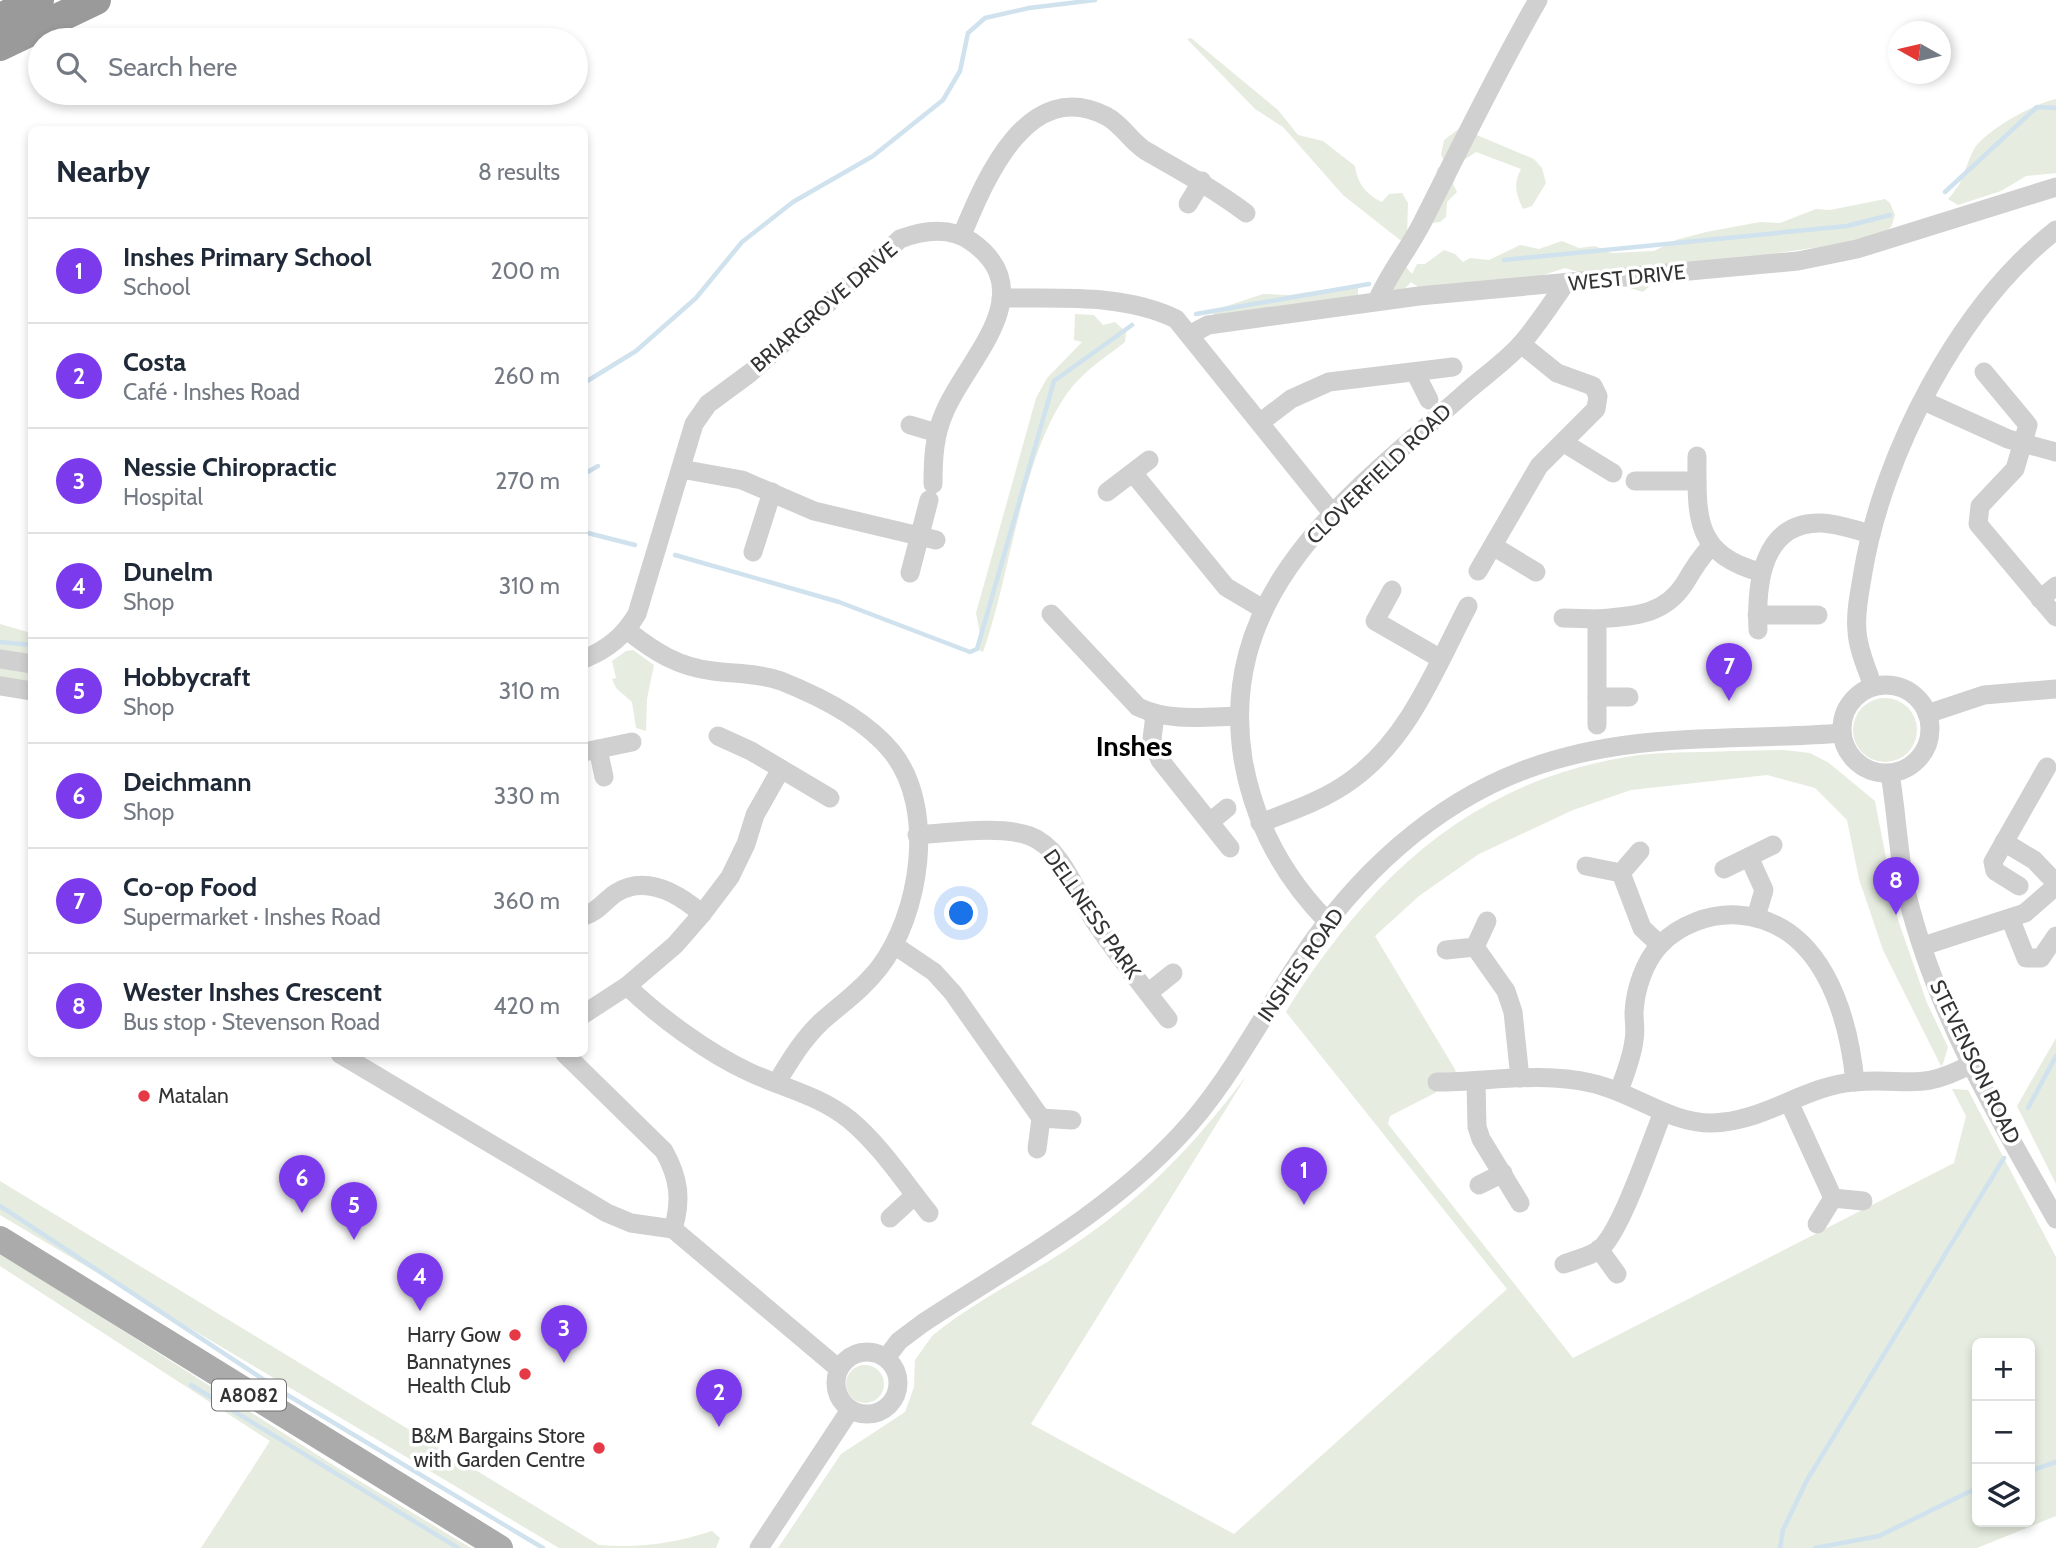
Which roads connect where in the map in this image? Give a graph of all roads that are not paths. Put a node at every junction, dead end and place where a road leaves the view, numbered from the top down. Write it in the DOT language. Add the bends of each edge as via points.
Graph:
graph roads {
  1 [pos="39,0"];
  2 [pos="96,0"];
  3 [pos="1538,0"];
  4 [pos="0,18"];
  5 [pos="38,28"];
  6 [pos="28,33"];
  7 [pos="0,46"];
  8 [pos="1202,181"];
  9 [pos="2056,187"];
  10 [pos="1188,204"];
  11 [pos="1246,213"];
  12 [pos="2056,230"];
  13 [pos="962,235"];
  14 [pos="1565,284"];
  15 [pos="1001,299"];
  16 [pos="1377,301"];
  17 [pos="1188,331"];
  18 [pos="1521,344"];
  19 [pos="1453,367"];
  20 [pos="1415,372"];
  21 [pos="1984,372"];
  22 [pos="1429,400"];
  23 [pos="1924,401"];
  24 [pos="1261,422"];
  25 [pos="910,425"];
  26 [pos="937,433"];
  27 [pos="1564,443"];
  28 [pos="2025,443"];
  29 [pos="2056,452"];
  30 [pos="1697,456"];
  31 [pos="1149,460"];
  32 [pos="681,469"];
  33 [pos="1133,473"];
  34 [pos="1613,473"];
  35 [pos="1635,481"];
  36 [pos="1697,481"];
  37 [pos="772,492"];
  38 [pos="1107,492"];
  39 [pos="1332,513"];
  40 [pos="1871,534"];
  41 [pos="928,538"];
  42 [pos="1493,546"];
  43 [pos="1711,546"];
  44 [pos="753,552"];
  45 [pos="1478,571"];
  46 [pos="1536,572"];
  47 [pos="1760,572"];
  48 [pos="910,573"];
  49 [pos="2056,586"];
  50 [pos="1392,590"];
  51 [pos="2040,599"];
  52 [pos="1468,606"];
  53 [pos="1263,609"];
  54 [pos="1051,614"];
  55 [pos="1818,615"];
  56 [pos="2056,617"];
  57 [pos="1563,618"];
  58 [pos="1597,619"];
  59 [pos="628,631"];
  60 [pos="588,657"];
  61 [pos="0,659"];
  62 [pos="1441,659"];
  63 [pos="28,663"];
  64 [pos="0,686"];
  65 [pos="1873,687"];
  66 [pos="2056,688"];
  67 [pos="28,690"];
  68 [pos="1629,697"];
  69 [pos="1597,698"];
  70 [pos="1927,714"];
  71 [pos="1155,715"];
  72 [pos="1239,716"];
  73 [pos="1597,725"];
  74 [pos="1842,733"];
  75 [pos="718,736"];
  76 [pos="632,742"];
  77 [pos="591,750"];
  78 [pos="781,769"];
  79 [pos="1890,774"];
  80 [pos="2048,776"];
  81 [pos="604,777"];
  82 [pos="830,798"];
  83 [pos="1227,807"];
  84 [pos="1210,822"];
  85 [pos="1261,823"];
  86 [pos="917,835"];
  87 [pos="2004,842"];
  88 [pos="1773,845"];
  89 [pos="1230,848"];
  90 [pos="1640,850"];
  91 [pos="1749,857"];
  92 [pos="1586,866"];
  93 [pos="1724,869"];
  94 [pos="1621,873"];
  95 [pos="2056,884"];
  96 [pos="2019,886"];
  97 [pos="588,913"];
  98 [pos="702,914"];
  99 [pos="1756,917"];
  100 [pos="2010,918"];
  101 [pos="1327,921"];
  102 [pos="1487,921"];
  103 [pos="2056,936"];
  104 [pos="894,945"];
  105 [pos="1660,945"];
  106 [pos="1923,946"];
  107 [pos="1475,947"];
  108 [pos="1446,950"];
  109 [pos="1173,973"];
  110 [pos="627,986"];
  111 [pos="1148,993"];
  112 [pos="588,1011"];
  113 [pos="1168,1019"];
  114 [pos="345,1057"];
  115 [pos="568,1057"];
  116 [pos="1973,1063"];
  117 [pos="1520,1078"];
  118 [pos="777,1082"];
  119 [pos="1437,1082"];
  120 [pos="1476,1082"];
  121 [pos="1855,1082"];
  122 [pos="1619,1091"];
  123 [pos="1789,1102"];
  124 [pos="1663,1112"];
  125 [pos="1041,1118"];
  126 [pos="1072,1120"];
  127 [pos="1037,1149"];
  128 [pos="1503,1173"];
  129 [pos="1479,1185"];
  130 [pos="915,1195"];
  131 [pos="1833,1198"];
  132 [pos="1863,1201"];
  133 [pos="1520,1203"];
  134 [pos="929,1213"];
  135 [pos="890,1218"];
  136 [pos="2056,1219"];
  137 [pos="1817,1224"];
  138 [pos="673,1229"];
  139 [pos="0,1239"];
  140 [pos="1600,1249"];
  141 [pos="1564,1264"];
  142 [pos="1617,1274"];
  143 [pos="886,1358"];
  144 [pos="839,1369"];
  145 [pos="850,1410"];
  146 [pos="500,1548"];
  147 [pos="759,1548"];
  1 -- 4 [label="highway"];
  2 -- 5 [label="highway"];
  3 -- 16 [label="street"];
  6 -- 7 [label="highway"];
  8 -- 10 [label="street"];
  8 -- 11 [label="street"];
  8 -- 13 [label="street" via="1147,151 1109,117 1091,110 1055,111 1021,130 1004,148"];
  9 -- 14 [label="street, WEST DRIVE" via="1857,249 1798,261"];
  12 -- 23 [label="street" via="2003,282 1959,337"];
  13 -- 15 [label="street" via="989,258 999,276"];
  13 -- 32 [label="street, BRIARGROVE DRIVE" via="921,232 900,239 709,404 694,425"];
  14 -- 16 [label="street, WEST DRIVE"];
  14 -- 18 [label="street, CLOVERFIELD ROAD"];
  15 -- 17 [label="street" via="1119,302 1164,313"];
  15 -- 26 [label="street" via="995,327 945,409"];
  16 -- 17 [label="street, WEST DRIVE"];
  17 -- 24 [label="street"];
  18 -- 27 [label="street" via="1557,373 1594,386 1596,410"];
  18 -- 39 [label="street, CLOVERFIELD ROAD"];
  19 -- 20 [label="street"];
  20 -- 22 [label="street"];
  20 -- 24 [label="street" via="1329,382 1291,399"];
  21 -- 28 [label="street" via="2026,419"];
  23 -- 28 [label="street" via="1959,420"];
  23 -- 40 [label="street"];
  24 -- 39 [label="street"];
  25 -- 26 [label="street"];
  26 -- 41 [label="street"];
  27 -- 34 [label="street"];
  27 -- 42 [label="street" via="1539,466"];
  28 -- 29 [label="street"];
  28 -- 51 [label="street" via="2015,469 1980,506 1979,524"];
  30 -- 36 [label="street"];
  31 -- 33 [label="street"];
  32 -- 37 [label="street" via="742,480"];
  32 -- 59 [label="street, BRIARGROVE DRIVE" via="654,563"];
  33 -- 38 [label="street"];
  33 -- 53 [label="street" via="1226,587"];
  35 -- 36 [label="street"];
  36 -- 43 [label="street" via="1697,512"];
  37 -- 41 [label="street" via="814,511"];
  37 -- 44 [label="street"];
  39 -- 53 [label="street, CLOVERFIELD ROAD" via="1284,570"];
  40 -- 47 [label="street" via="1821,523 1803,526 1778,540"];
  40 -- 65 [label="street" via="1857,629"];
  41 -- 48 [label="street"];
  42 -- 45 [label="street"];
  42 -- 46 [label="street"];
  43 -- 47 [label="street" via="1741,567"];
  43 -- 58 [label="street" via="1659,610"];
  47 -- 55 [label="street" via="1757,623"];
  49 -- 51 [label="street"];
  50 -- 62 [label="street" via="1375,621"];
  51 -- 56 [label="street"];
  52 -- 62 [label="street"];
  53 -- 72 [label="street, CLOVERFIELD ROAD" via="1252,640"];
  54 -- 71 [label="street" via="1138,707"];
  57 -- 58 [label="street"];
  58 -- 69 [label="street"];
  59 -- 60 [label="street"];
  59 -- 86 [label="street" via="662,657 684,666 778,680 877,736 905,775"];
  61 -- 63 [label="street"];
  62 -- 85 [label="street" via="1401,730 1377,760 1323,798"];
  64 -- 67 [label="street"];
  65 -- 70 [label="street" via="1899,687 1921,702"];
  65 -- 74 [label="street" via="1849,704"];
  66 -- 70 [label="street" via="1984,695"];
  68 -- 69 [label="street"];
  69 -- 73 [label="street"];
  70 -- 79 [label="street" via="1930,727 1924,753"];
  71 -- 72 [label="street"];
  71 -- 84 [label="street" via="1152,739 1160,760"];
  72 -- 85 [label="street, CLOVERFIELD ROAD" via="1248,787"];
  74 -- 79 [label="street" via="1849,753 1863,768"];
  74 -- 101 [label="street, INSHES ROAD" via="1666,738 1599,747 1525,769 1455,804 1391,850"];
  75 -- 78 [label="street"];
  76 -- 77 [label="street"];
  77 -- 81 [label="street"];
  78 -- 82 [label="street"];
  78 -- 98 [label="street" via="755,815 730,877"];
  79 -- 106 [label="street, STEVENSON ROAD" via="1907,894"];
  80 -- 87 [label="street"];
  83 -- 84 [label="street"];
  84 -- 89 [label="street"];
  85 -- 101 [label="street, CLOVERFIELD ROAD" via="1284,872"];
  86 -- 104 [label="street" via="914,893"];
  86 -- 111 [label="street, DELLNESS PARK" via="998,832 1031,836 1060,863 1095,923"];
  87 -- 95 [label="street" via="2034,860"];
  87 -- 96 [label="street" via="1993,862 1995,871"];
  88 -- 91 [label="street"];
  90 -- 94 [label="street"];
  91 -- 93 [label="street"];
  91 -- 99 [label="street" via="1764,890"];
  92 -- 94 [label="street"];
  94 -- 105 [label="street" via="1638,921"];
  95 -- 100 [label="street" via="2025,912"];
  97 -- 98 [label="street" via="616,893 648,885 667,889"];
  98 -- 110 [label="street" via="675,945"];
  99 -- 105 [label="street" via="1727,914 1706,918"];
  99 -- 121 [label="street" via="1775,923 1814,953 1849,1039"];
  100 -- 103 [label="street" via="2026,958 2041,958"];
  100 -- 106 [label="street"];
  101 -- 143 [label="street, INSHES ROAD" via="1225,1079 1181,1135 1096,1213 923,1323"];
  102 -- 107 [label="street"];
  104 -- 118 [label="street" via="862,989 805,1039"];
  104 -- 125 [label="street" via="934,972 953,993"];
  105 -- 122 [label="street" via="1637,989 1632,1055"];
  106 -- 116 [label="street, STEVENSON ROAD" via="1940,998"];
  107 -- 108 [label="street"];
  107 -- 117 [label="street" via="1506,991 1513,1012"];
  109 -- 111 [label="street"];
  110 -- 112 [label="street"];
  110 -- 118 [label="street" via="659,1014 725,1058"];
  111 -- 113 [label="street, DELLNESS PARK"];
  114 -- 138 [label="street" via="607,1213 631,1223"];
  115 -- 138 [label="street" via="664,1152 679,1190"];
  116 -- 121 [label="street" via="1934,1082"];
  116 -- 136 [label="street, STEVENSON ROAD"];
  117 -- 120 [label="street"];
  117 -- 122 [label="street" via="1572,1079"];
  118 -- 130 [label="street" via="819,1100 849,1120"];
  119 -- 120 [label="street"];
  120 -- 128 [label="street" via="1477,1127"];
  121 -- 123 [label="street" via="1819,1087"];
  122 -- 124 [label="street"];
  123 -- 124 [label="street" via="1733,1121 1688,1120"];
  123 -- 131 [label="street"];
  124 -- 140 [label="street" via="1618,1222"];
  125 -- 126 [label="street"];
  125 -- 127 [label="street"];
  128 -- 129 [label="street"];
  128 -- 133 [label="street"];
  130 -- 134 [label="street"];
  130 -- 135 [label="street"];
  131 -- 132 [label="street"];
  131 -- 137 [label="street"];
  138 -- 144 [label="street"];
  139 -- 146 [label="main road, A8082"];
  140 -- 141 [label="street"];
  140 -- 142 [label="street"];
  143 -- 144 [label="street" via="860,1353"];
  143 -- 145 [label="street" via="898,1376 890,1405 871,1415"];
  144 -- 145 [label="street" via="836,1387"];
  145 -- 147 [label="street"];
}
